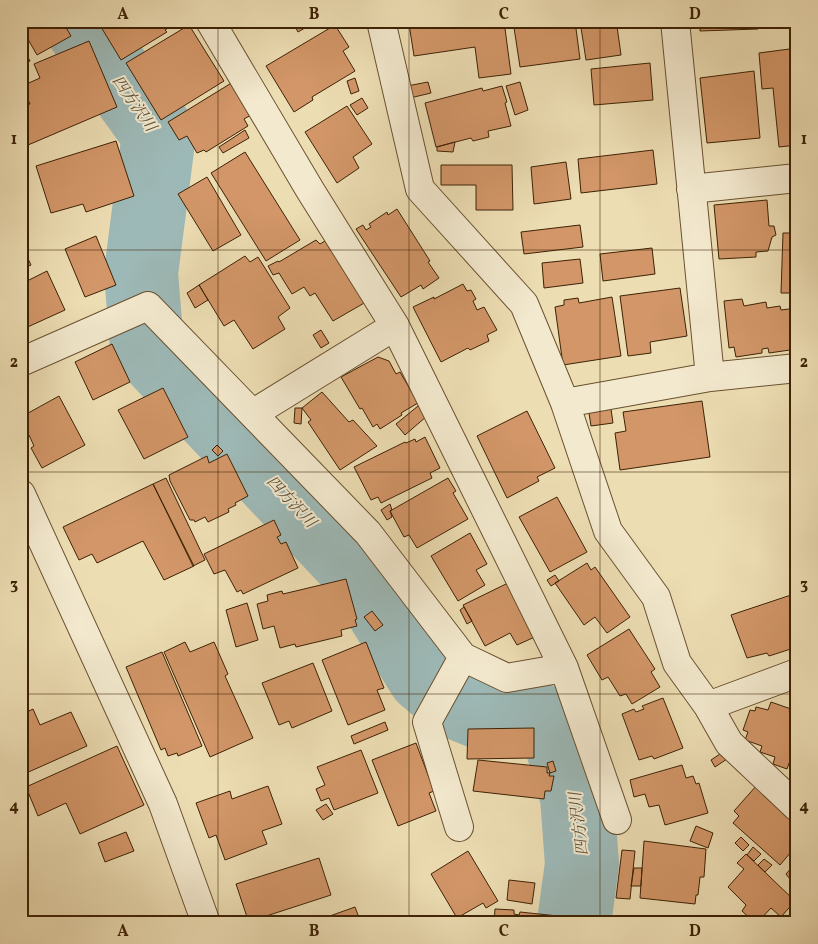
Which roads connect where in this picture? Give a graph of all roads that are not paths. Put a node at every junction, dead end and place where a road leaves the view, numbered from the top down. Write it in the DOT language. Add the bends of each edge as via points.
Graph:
graph roads {
  1 [pos="210,21"];
  2 [pos="381,21"];
  3 [pos="675,21"];
  4 [pos="797,178"];
  5 [pos="691,189"];
  6 [pos="395,326"];
  7 [pos="21,362"];
  8 [pos="797,368"];
  9 [pos="710,377"];
  10 [pos="565,403"];
  11 [pos="254,413"];
  12 [pos="21,494"];
  13 [pos="463,657"];
  14 [pos="564,668"];
  15 [pos="797,674"];
  16 [pos="708,706"];
  17 [pos="797,807"];
  18 [pos="617,820"];
  19 [pos="459,827"];
  20 [pos="206,923"];
  1 -- 6 [label="street"];
  2 -- 10 [label="street" via="420,189 524,304"];
  3 -- 5 [label="street"];
  4 -- 5 [label="street"];
  5 -- 9 [label="street"];
  6 -- 11 [label="street"];
  6 -- 14 [label="street"];
  7 -- 11 [label="street" via="148,306"];
  8 -- 9 [label="street"];
  9 -- 10 [label="street"];
  10 -- 16 [label="street" via="608,531 656,597 677,662"];
  11 -- 13 [label="street" via="368,533"];
  12 -- 20 [label="street" via="163,804"];
  13 -- 14 [label="street" via="507,678"];
  13 -- 19 [label="street" via="427,722"];
  14 -- 18 [label="street"];
  15 -- 16 [label="street"];
  16 -- 17 [label="street" via="729,743"];
}
